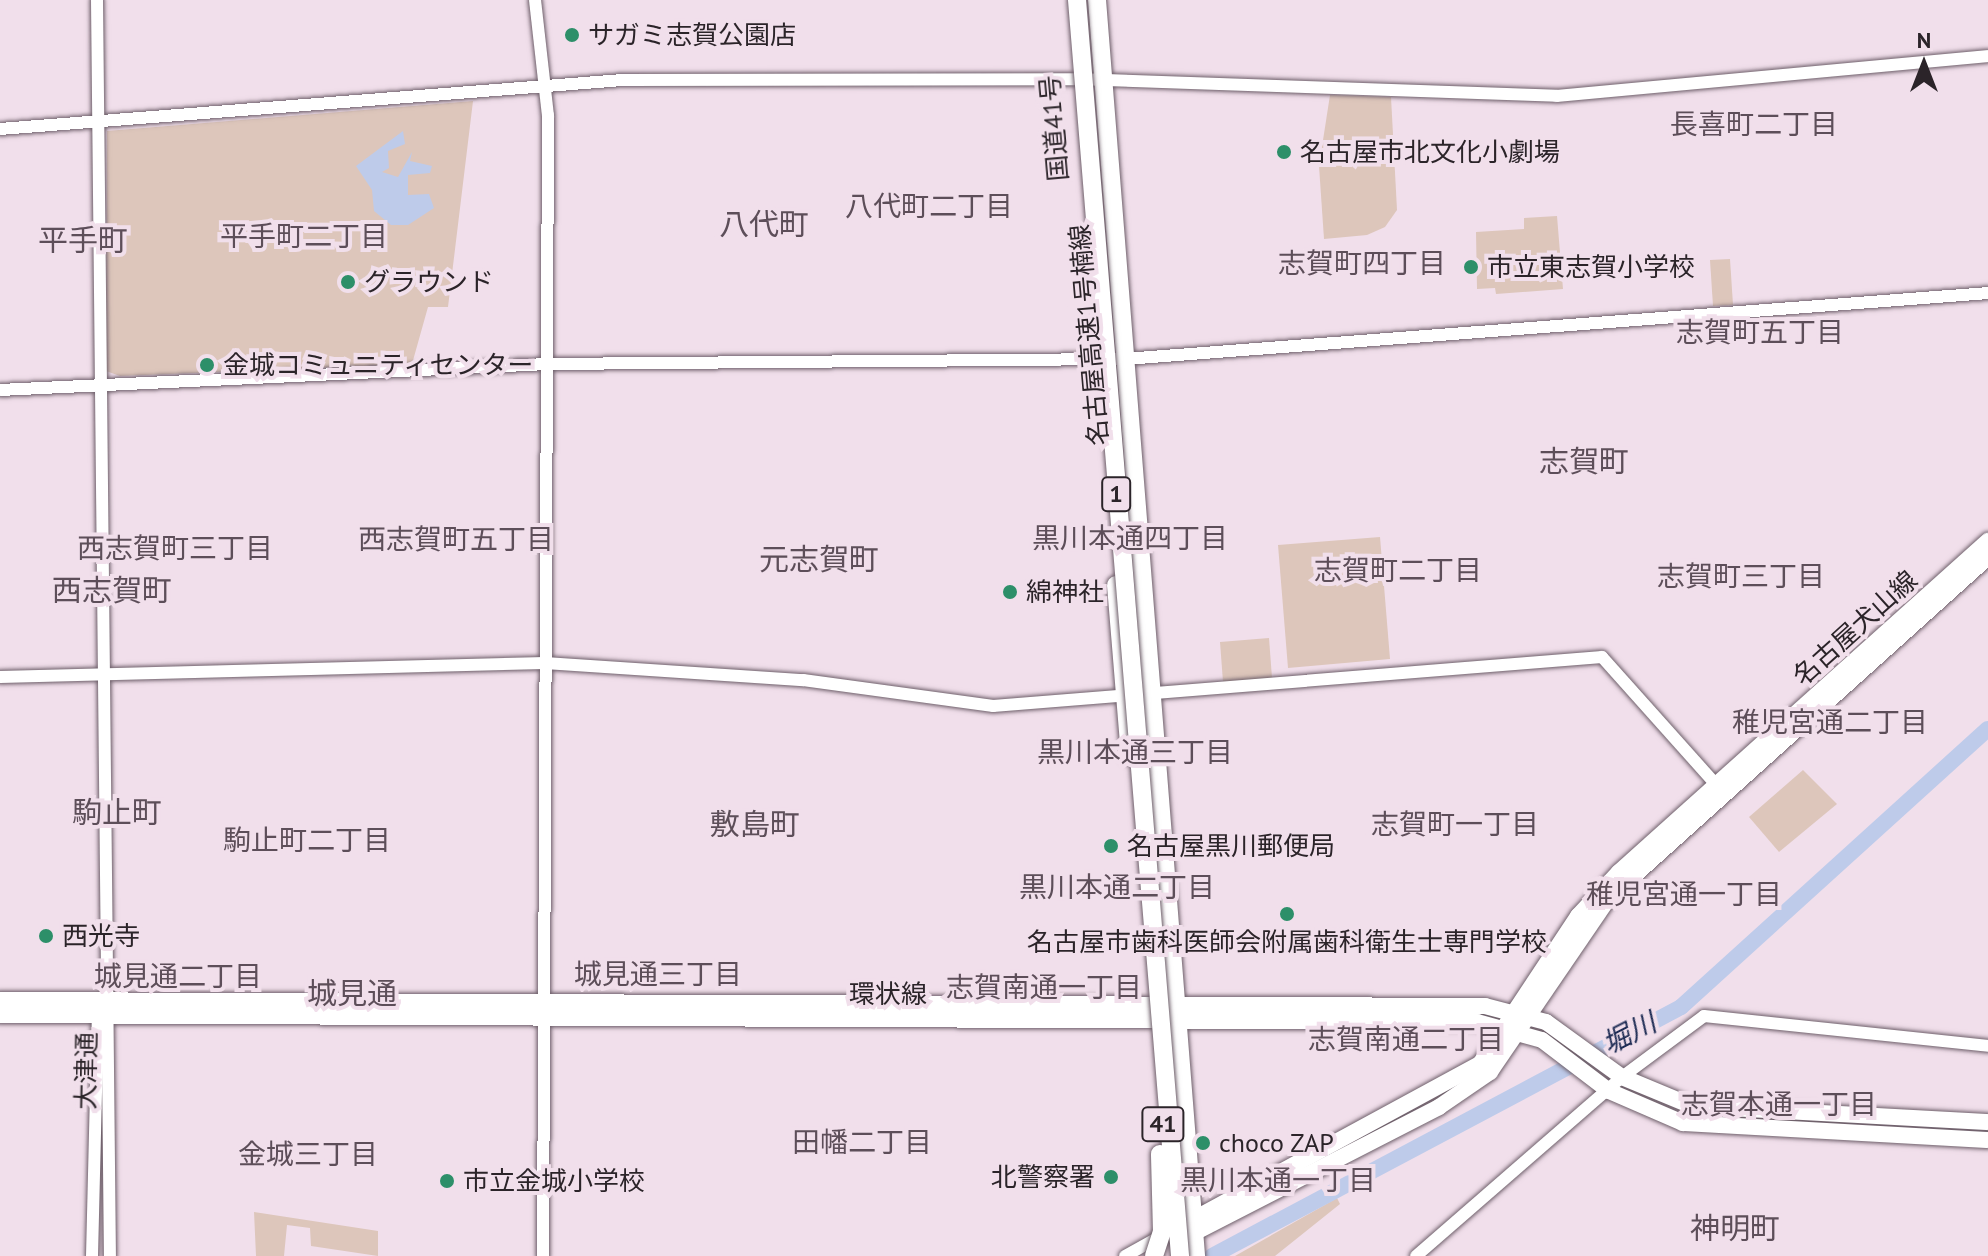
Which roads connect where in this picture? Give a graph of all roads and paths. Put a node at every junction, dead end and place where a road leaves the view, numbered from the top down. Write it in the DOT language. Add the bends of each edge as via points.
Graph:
graph roads {
  1 [pos="97,0"];
  2 [pos="535,0"];
  3 [pos="1071,0"];
  4 [pos="1077,0"];
  5 [pos="1088,0"];
  6 [pos="1097,0"];
  7 [pos="1988,56"];
  8 [pos="1076,79"];
  9 [pos="1104,81"];
  10 [pos="547,84"];
  11 [pos="95,124"];
  12 [pos="0,129"];
  13 [pos="1988,293"];
  14 [pos="1098,359"];
  15 [pos="1125,359"];
  16 [pos="547,364"];
  17 [pos="99,387"];
  18 [pos="0,390"];
  19 [pos="1988,541"];
  20 [pos="1988,557"];
  21 [pos="545,663"];
  22 [pos="103,675"];
  23 [pos="0,677"];
  24 [pos="1150,696"];
  25 [pos="1125,697"];
  26 [pos="1720,789"];
  27 [pos="1158,998"];
  28 [pos="0,1000"];
  29 [pos="544,1009"];
  30 [pos="102,1010"];
  31 [pos="1178,1012"];
  32 [pos="0,1015"];
  33 [pos="1521,1022"];
  34 [pos="1988,1046"];
  35 [pos="1578,1054"];
  36 [pos="1622,1077"];
  37 [pos="1609,1091"];
  38 [pos="1988,1122"];
  39 [pos="1988,1140"];
  40 [pos="1193,1227"];
  41 [pos="1182,1250"];
  42 [pos="92,1256"];
  43 [pos="110,1256"];
  44 [pos="543,1256"];
  45 [pos="1125,1256"];
  46 [pos="1152,1256"];
  47 [pos="1416,1256"];
  1 -- 11 [label="street"];
  2 -- 10 [label="street"];
  3 -- 8 [label="highway, 国道41号 / 41"];
  4 -- 27 [label="highway, 名古屋高速1号楠線 / 1, bridge"];
  5 -- 27 [label="highway, 名古屋高速1号楠線 / 1"];
  6 -- 9 [label="highway, 国道41号 / 41"];
  7 -- 9 [label="street" via="1557,96"];
  8 -- 9 [label="street"];
  8 -- 10 [label="street"];
  8 -- 14 [label="highway, 国道41号 / 41"];
  9 -- 15 [label="highway, 国道41号 / 41"];
  10 -- 11 [label="street"];
  10 -- 16 [label="street"];
  11 -- 12 [label="street"];
  11 -- 17 [label="street"];
  13 -- 15 [label="street"];
  14 -- 15 [label="street"];
  14 -- 16 [label="street"];
  14 -- 25 [label="highway, 国道41号 / 41"];
  15 -- 24 [label="highway, 国道41号 / 41"];
  16 -- 17 [label="street"];
  16 -- 21 [label="street"];
  17 -- 18 [label="street"];
  17 -- 22 [label="street"];
  19 -- 26 [label="main road, 名古屋犬山線"];
  20 -- 26 [label="main road, 名古屋犬山線"];
  21 -- 22 [label="street"];
  21 -- 25 [label="street" via="803,680 993,706"];
  21 -- 29 [label="street"];
  22 -- 23 [label="street"];
  22 -- 30 [label="street"];
  24 -- 25 [label="street"];
  24 -- 26 [label="street" via="1602,657"];
  24 -- 31 [label="highway, 国道41号 / 41"];
  25 -- 27 [label="highway, 国道41号 / 41"];
  26 -- 33 [label="main road, 名古屋犬山線" via="1578,916"];
  27 -- 29 [label="main road, 環状線"];
  27 -- 31 [label="main road, 環状線"];
  27 -- 41 [label="highway, 国道41号 / 41"];
  27 -- 41 [label="highway, bridge"];
  27 -- 41 [label="highway, 名古屋高速1号楠線 / 1" via="1180,1144"];
  27 -- 46 [label="highway, bridge" via="1162,1232"];
  28 -- 30 [label="main road, 環状線"];
  29 -- 30 [label="main road, 環状線"];
  29 -- 44 [label="street"];
  30 -- 32 [label="main road, 環状線"];
  30 -- 42 [label="street, 大津通"];
  30 -- 43 [label="street, 大津通"];
  31 -- 33 [label="main road, 環状線"];
  31 -- 40 [label="highway, 国道41号 / 41"];
  33 -- 35 [label="main road, 環状線"];
  33 -- 40 [label="main road, 名古屋犬山線" via="1490,1072 1439,1107"];
  34 -- 36 [label="street" via="1704,1016"];
  35 -- 36 [label="main road, 環状線"];
  35 -- 37 [label="main road, 環状線" via="1587,1072"];
  36 -- 37 [label="street"];
  36 -- 38 [label="main road, 環状線" via="1666,1098 1715,1110"];
  37 -- 39 [label="main road, 環状線" via="1658,1114 1706,1127"];
  37 -- 47 [label="street"];
  40 -- 41 [label="highway, 国道41号 / 41"];
  40 -- 41 [label="main road, 名古屋犬山線"];
  41 -- 45 [label="street"];
  41 -- 46 [label="street"];
}
